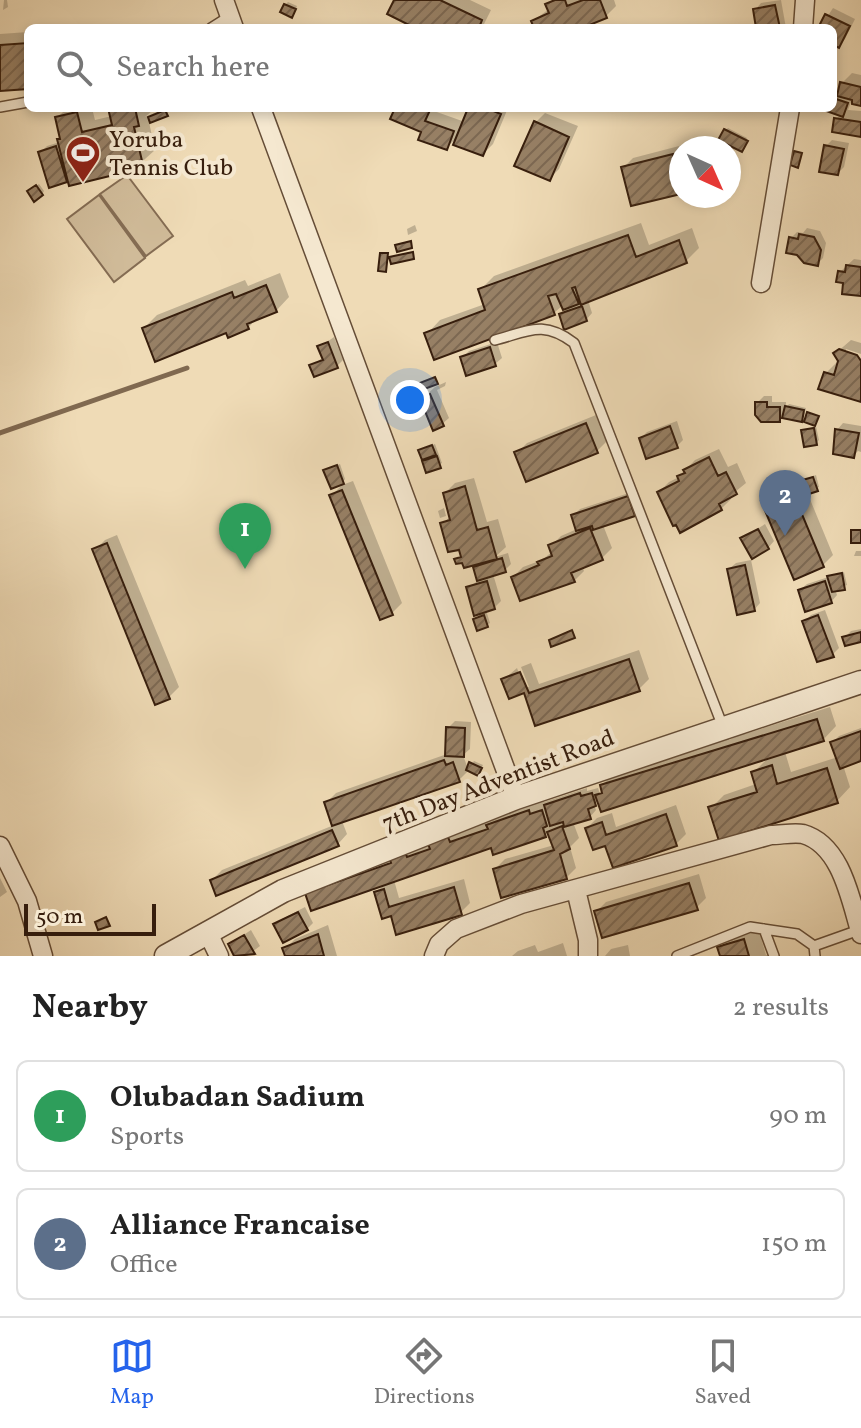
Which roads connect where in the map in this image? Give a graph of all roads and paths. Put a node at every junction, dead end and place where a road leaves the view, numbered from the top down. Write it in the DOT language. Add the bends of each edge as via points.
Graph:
graph roads {
  1 [pos="805,0"];
  2 [pos="228,9"];
  3 [pos="215,24"];
  4 [pos="803,24"];
  5 [pos="24,103"];
  6 [pos="0,107"];
  7 [pos="262,112"];
  8 [pos="789,112"];
  9 [pos="761,283"];
  10 [pos="495,340"];
  11 [pos="861,682"];
  12 [pos="723,727"];
  13 [pos="516,798"];
  14 [pos="0,846"];
  15 [pos="576,890"];
  16 [pos="764,929"];
  17 [pos="860,931"];
  18 [pos="208,933"];
  19 [pos="814,951"];
  20 [pos="43,956"];
  21 [pos="166,956"];
  22 [pos="219,956"];
  23 [pos="434,956"];
  24 [pos="588,956"];
  25 [pos="677,956"];
  26 [pos="774,956"];
  1 -- 4 [label="street"];
  2 -- 3 [label="lane"];
  5 -- 6 [label="lane"];
  7 -- 13 [label="street"];
  8 -- 9 [label="street"];
  10 -- 12 [label="lane" via="543,327 574,343"];
  11 -- 12 [label="street, 7th Day Adventist Road"];
  12 -- 13 [label="street, 7th Day Adventist Road"];
  13 -- 18 [label="street, 7th Day Adventist Road" via="283,891"];
  14 -- 20 [label="street" via="27,901"];
  15 -- 17 [label="street" via="771,835 801,834 818,841 836,862 851,892"];
  15 -- 23 [label="street" via="456,929"];
  15 -- 24 [label="street"];
  16 -- 19 [label="lane" via="797,934"];
  16 -- 25 [label="lane" via="750,927"];
  16 -- 26 [label="lane"];
  17 -- 19 [label="lane"];
  18 -- 21 [label="street, 7th Day Adventist Road"];
  18 -- 22 [label="street"];
}
